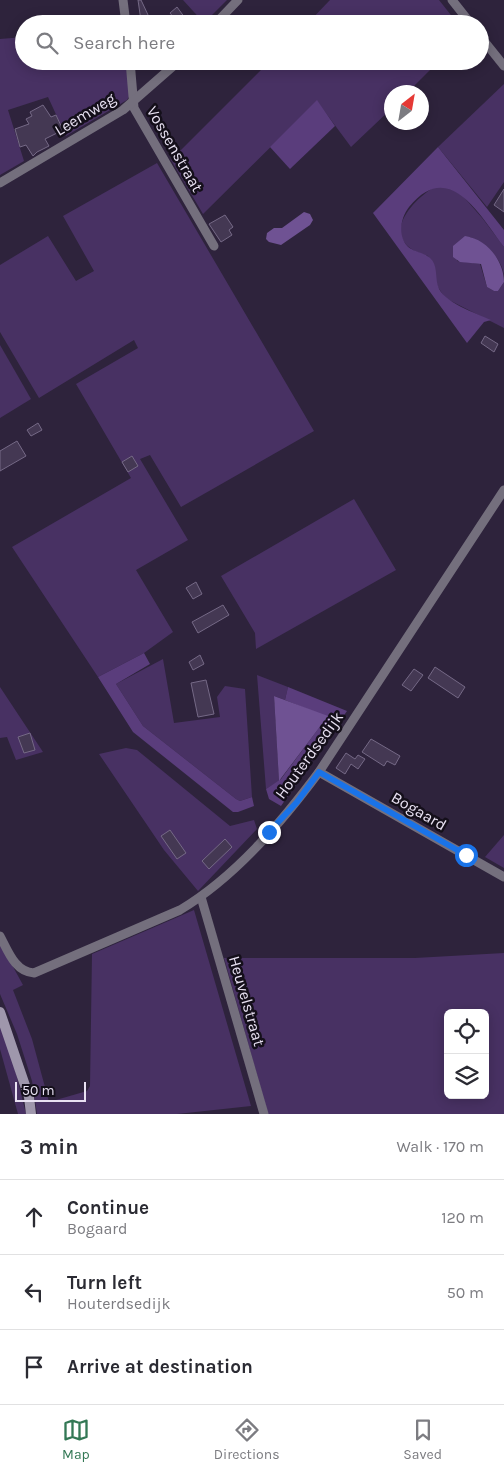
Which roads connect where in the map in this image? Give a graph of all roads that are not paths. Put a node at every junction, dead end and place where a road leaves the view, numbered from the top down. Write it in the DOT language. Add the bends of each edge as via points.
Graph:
graph roads {
  1 [pos="123,0"];
  2 [pos="238,0"];
  3 [pos="452,0"];
  4 [pos="125,15"];
  5 [pos="224,15"];
  6 [pos="464,15"];
  7 [pos="489,47"];
  8 [pos="504,66"];
  9 [pos="131,70"];
  10 [pos="169,70"];
  11 [pos="134,102"];
  12 [pos="0,183"];
  13 [pos="214,246"];
  14 [pos="504,490"];
  15 [pos="319,772"];
  16 [pos="504,877"];
  17 [pos="201,897"];
  18 [pos="0,936"];
  19 [pos="0,1012"];
  20 [pos="31,1114"];
  21 [pos="264,1114"];
  1 -- 4 [label="street"];
  2 -- 5 [label="street"];
  3 -- 6 [label="street"];
  7 -- 8 [label="street"];
  9 -- 11 [label="street, Vossenstraat"];
  10 -- 11 [label="street, Leemweg"];
  11 -- 12 [label="street, Leemweg"];
  11 -- 13 [label="street, Vossenstraat" via="134,108"];
  14 -- 15 [label="street, Houterdsedijk"];
  15 -- 16 [label="street, Bogaard"];
  15 -- 17 [label="street, Houterdsedijk" via="297,802"];
  17 -- 18 [label="street, Houterdsedijk" via="180,910 40,971 28,973 19,968"];
  17 -- 21 [label="street, Heuvelstraat"];
  19 -- 20 [label="main road" via="29,1097"];
}
